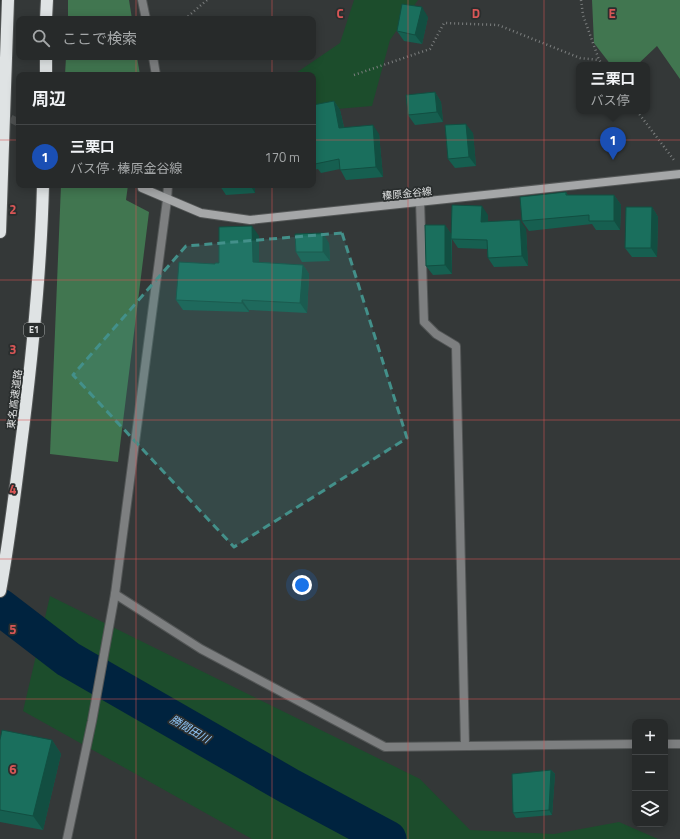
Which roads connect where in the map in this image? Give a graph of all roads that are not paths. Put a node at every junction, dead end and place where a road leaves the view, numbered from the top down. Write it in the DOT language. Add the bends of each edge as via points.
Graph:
graph roads {
  1 [pos="8,0"];
  2 [pos="47,0"];
  3 [pos="142,0"];
  4 [pos="46,16"];
  5 [pos="145,16"];
  6 [pos="46,60"];
  7 [pos="153,60"];
  8 [pos="46,72"];
  9 [pos="155,72"];
  10 [pos="680,174"];
  11 [pos="43,188"];
  12 [pos="142,188"];
  13 [pos="168,188"];
  14 [pos="167,200"];
  15 [pos="420,201"];
  16 [pos="0,232"];
  17 [pos="0,591"];
  18 [pos="115,594"];
  19 [pos="632,744"];
  20 [pos="668,744"];
  21 [pos="680,744"];
  22 [pos="465,746"];
  23 [pos="67,839"];
  1 -- 16 [label="highway"];
  2 -- 4 [label="highway"];
  3 -- 5 [label="street"];
  6 -- 8 [label="highway"];
  7 -- 9 [label="street"];
  10 -- 15 [label="main road, 榛原金谷線"];
  11 -- 17 [label="highway, 東名高速道路 / E1" via="42,230 31,358"];
  12 -- 14 [label="main road, 榛原金谷線"];
  13 -- 14 [label="street"];
  14 -- 15 [label="main road, 榛原金谷線" via="201,213 250,220"];
  14 -- 18 [label="street"];
  15 -- 22 [label="street" via="424,322 436,334 456,346"];
  18 -- 22 [label="street" via="201,648 386,746"];
  18 -- 23 [label="street"];
  19 -- 22 [label="street"];
  20 -- 21 [label="street"];
}
